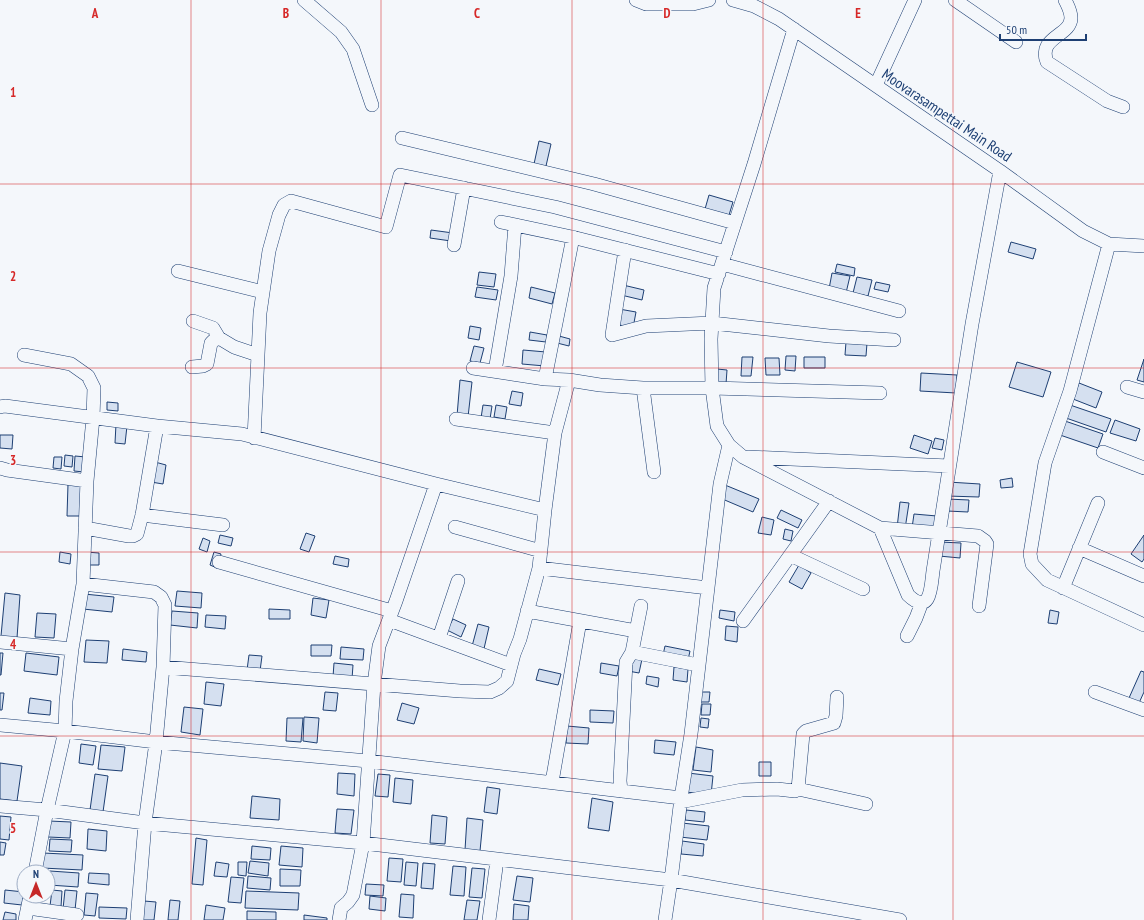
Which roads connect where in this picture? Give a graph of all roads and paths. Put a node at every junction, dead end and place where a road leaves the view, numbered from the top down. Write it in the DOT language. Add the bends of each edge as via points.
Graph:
graph roads {
  1 [pos="304,0"];
  2 [pos="636,0"];
  3 [pos="709,0"];
  4 [pos="733,0"];
  5 [pos="915,0"];
  6 [pos="955,0"];
  7 [pos="1065,0"];
  8 [pos="794,29"];
  9 [pos="1016,42"];
  10 [pos="876,85"];
  11 [pos="372,105"];
  12 [pos="1123,107"];
  13 [pos="402,138"];
  14 [pos="1000,171"];
  15 [pos="464,188"];
  16 [pos="501,222"];
  17 [pos="734,223"];
  18 [pos="515,225"];
  19 [pos="573,237"];
  20 [pos="1109,244"];
  21 [pos="454,245"];
  22 [pos="1144,246"];
  23 [pos="625,250"];
  24 [pos="722,264"];
  25 [pos="178,271"];
  26 [pos="263,292"];
  27 [pos="899,311"];
  28 [pos="193,321"];
  29 [pos="712,323"];
  30 [pos="220,338"];
  31 [pos="894,340"];
  32 [pos="24,355"];
  33 [pos="258,355"];
  34 [pos="192,367"];
  35 [pos="473,368"];
  36 [pos="495,371"];
  37 [pos="545,379"];
  38 [pos="569,380"];
  39 [pos="1127,386"];
  40 [pos="643,388"];
  41 [pos="712,388"];
  42 [pos="1144,392"];
  43 [pos="880,393"];
  44 [pos="0,407"];
  45 [pos="93,418"];
  46 [pos="456,419"];
  47 [pos="157,426"];
  48 [pos="555,433"];
  49 [pos="254,438"];
  50 [pos="730,445"];
  51 [pos="1103,452"];
  52 [pos="742,457"];
  53 [pos="950,466"];
  54 [pos="0,468"];
  55 [pos="1144,468"];
  56 [pos="654,472"];
  57 [pos="87,481"];
  58 [pos="436,484"];
  59 [pos="829,501"];
  60 [pos="1098,503"];
  61 [pos="545,510"];
  62 [pos="142,515"];
  63 [pos="223,525"];
  64 [pos="455,527"];
  65 [pos="85,528"];
  66 [pos="880,528"];
  67 [pos="938,533"];
  68 [pos="1079,548"];
  69 [pos="541,551"];
  70 [pos="790,555"];
  71 [pos="219,562"];
  72 [pos="539,568"];
  73 [pos="1144,576"];
  74 [pos="458,581"];
  75 [pos="82,584"];
  76 [pos="708,588"];
  77 [pos="1063,588"];
  78 [pos="864,589"];
  79 [pos="922,602"];
  80 [pos="641,606"];
  81 [pos="979,606"];
  82 [pos="527,611"];
  83 [pos="391,615"];
  84 [pos="580,621"];
  85 [pos="742,621"];
  86 [pos="1144,625"];
  87 [pos="636,631"];
  88 [pos="907,636"];
  89 [pos="439,638"];
  90 [pos="0,642"];
  91 [pos="72,649"];
  92 [pos="632,652"];
  93 [pos="511,665"];
  94 [pos="698,665"];
  95 [pos="162,667"];
  96 [pos="374,684"];
  97 [pos="1095,692"];
  98 [pos="837,697"];
  99 [pos="1144,710"];
  100 [pos="0,725"];
  101 [pos="65,731"];
  102 [pos="156,742"];
  103 [pos="368,761"];
  104 [pos="552,782"];
  105 [pos="798,789"];
  106 [pos="621,791"];
  107 [pos="680,800"];
  108 [pos="866,804"];
  109 [pos="0,806"];
  110 [pos="47,810"];
  111 [pos="145,823"];
  112 [pos="363,843"];
  113 [pos="497,860"];
  114 [pos="37,864"];
  115 [pos="671,880"];
  116 [pos="28,908"];
  117 [pos="77,915"];
  118 [pos="138,920"];
  119 [pos="339,920"];
  120 [pos="489,920"];
  121 [pos="665,920"];
  122 [pos="900,920"];
  1 -- 11 [label="street" via="341,32 353,50"];
  2 -- 3 [label="street" via="646,4 693,4"];
  4 -- 8 [label="street, Moovarasampettai Main Road" via="754,6"];
  5 -- 10 [label="street"];
  6 -- 9 [label="street"];
  7 -- 12 [label="street" via="1070,10 1070,24 1048,44 1044,56 1047,62 1107,100"];
  8 -- 10 [label="street, Moovarasampettai Main Road"];
  8 -- 17 [label="street"];
  10 -- 14 [label="street, Moovarasampettai Main Road"];
  13 -- 17 [label="street" via="594,184"];
  14 -- 20 [label="street, Moovarasampettai Main Road" via="1083,231"];
  14 -- 53 [label="street" via="972,324"];
  15 -- 21 [label="street"];
  15 -- 24 [label="street" via="555,207"];
  15 -- 26 [label="street" via="400,175 386,228 291,201 284,205 279,215 269,251"];
  16 -- 18 [label="street"];
  17 -- 24 [label="street"];
  18 -- 19 [label="street"];
  18 -- 36 [label="street" via="511,276"];
  19 -- 23 [label="street"];
  19 -- 37 [label="street"];
  20 -- 22 [label="street, Moovarasampettai Main Road"];
  20 -- 77 [label="street" via="1070,391 1045,463 1030,554 1032,564 1047,580"];
  23 -- 24 [label="street"];
  23 -- 29 [label="street" via="612,335 646,326"];
  24 -- 27 [label="street"];
  24 -- 29 [label="street" via="714,288"];
  25 -- 26 [label="street"];
  26 -- 33 [label="street"];
  28 -- 30 [label="street" via="213,328"];
  29 -- 31 [label="street" via="829,336"];
  29 -- 41 [label="street"];
  30 -- 33 [label="street" via="234,347"];
  30 -- 34 [label="street" via="213,341 207,364"];
  32 -- 45 [label="street" via="71,364 88,376 94,388"];
  33 -- 49 [label="street"];
  35 -- 36 [label="street"];
  36 -- 37 [label="street"];
  37 -- 38 [label="street"];
  38 -- 40 [label="street"];
  38 -- 48 [label="street"];
  39 -- 42 [label="street"];
  40 -- 41 [label="street"];
  40 -- 56 [label="street"];
  41 -- 43 [label="street"];
  41 -- 50 [label="street" via="717,426"];
  44 -- 45 [label="street"];
  45 -- 47 [label="street"];
  45 -- 57 [label="street"];
  46 -- 48 [label="street"];
  47 -- 49 [label="street" via="242,434"];
  47 -- 62 [label="street"];
  48 -- 61 [label="street"];
  49 -- 58 [label="street"];
  50 -- 52 [label="street"];
  50 -- 76 [label="street" via="720,484"];
  51 -- 55 [label="street"];
  52 -- 53 [label="street"];
  52 -- 59 [label="street"];
  53 -- 67 [label="street"];
  54 -- 57 [label="street"];
  57 -- 65 [label="street"];
  58 -- 61 [label="street"];
  58 -- 83 [label="street"];
  59 -- 66 [label="street"];
  59 -- 70 [label="street"];
  60 -- 68 [label="street"];
  61 -- 69 [label="street"];
  62 -- 63 [label="street"];
  62 -- 65 [label="street" via="137,534 133,536"];
  64 -- 69 [label="street"];
  65 -- 75 [label="street"];
  66 -- 67 [label="street"];
  66 -- 79 [label="street" via="908,594 914,600"];
  67 -- 79 [label="street" via="930,596"];
  67 -- 81 [label="street" via="978,536 985,541"];
  68 -- 73 [label="street"];
  68 -- 77 [label="street"];
  69 -- 72 [label="street"];
  70 -- 78 [label="street"];
  70 -- 85 [label="street"];
  71 -- 83 [label="street"];
  72 -- 76 [label="street"];
  72 -- 82 [label="street"];
  74 -- 89 [label="street"];
  75 -- 91 [label="street"];
  75 -- 95 [label="street" via="154,592 161,597 165,605"];
  76 -- 94 [label="street"];
  77 -- 86 [label="street"];
  79 -- 88 [label="street"];
  80 -- 87 [label="street"];
  82 -- 84 [label="street"];
  82 -- 93 [label="street"];
  83 -- 89 [label="street"];
  83 -- 96 [label="street" via="379,646"];
  84 -- 87 [label="street"];
  84 -- 104 [label="street"];
  87 -- 92 [label="street"];
  89 -- 93 [label="street"];
  90 -- 91 [label="street"];
  91 -- 101 [label="street"];
  92 -- 94 [label="street"];
  92 -- 106 [label="street" via="626,662"];
  93 -- 96 [label="street" via="507,681 490,692"];
  94 -- 107 [label="street" via="691,734"];
  95 -- 96 [label="street"];
  95 -- 102 [label="street"];
  96 -- 103 [label="street"];
  97 -- 99 [label="street"];
  98 -- 105 [label="street" via="834,723 803,734"];
  100 -- 101 [label="street"];
  101 -- 102 [label="street"];
  101 -- 110 [label="street"];
  102 -- 103 [label="street"];
  102 -- 111 [label="street"];
  103 -- 104 [label="street"];
  103 -- 112 [label="street"];
  104 -- 106 [label="street"];
  105 -- 107 [label="street" via="742,790"];
  105 -- 108 [label="street"];
  106 -- 107 [label="street"];
  107 -- 115 [label="street"];
  109 -- 110 [label="street"];
  110 -- 111 [label="street"];
  110 -- 114 [label="street"];
  111 -- 112 [label="street"];
  111 -- 118 [label="street"];
  112 -- 113 [label="street"];
  112 -- 119 [label="street" via="353,895 341,908"];
  113 -- 115 [label="street"];
  113 -- 120 [label="street"];
  115 -- 121 [label="street"];
  115 -- 122 [label="street"];
  116 -- 117 [label="street"];
}
